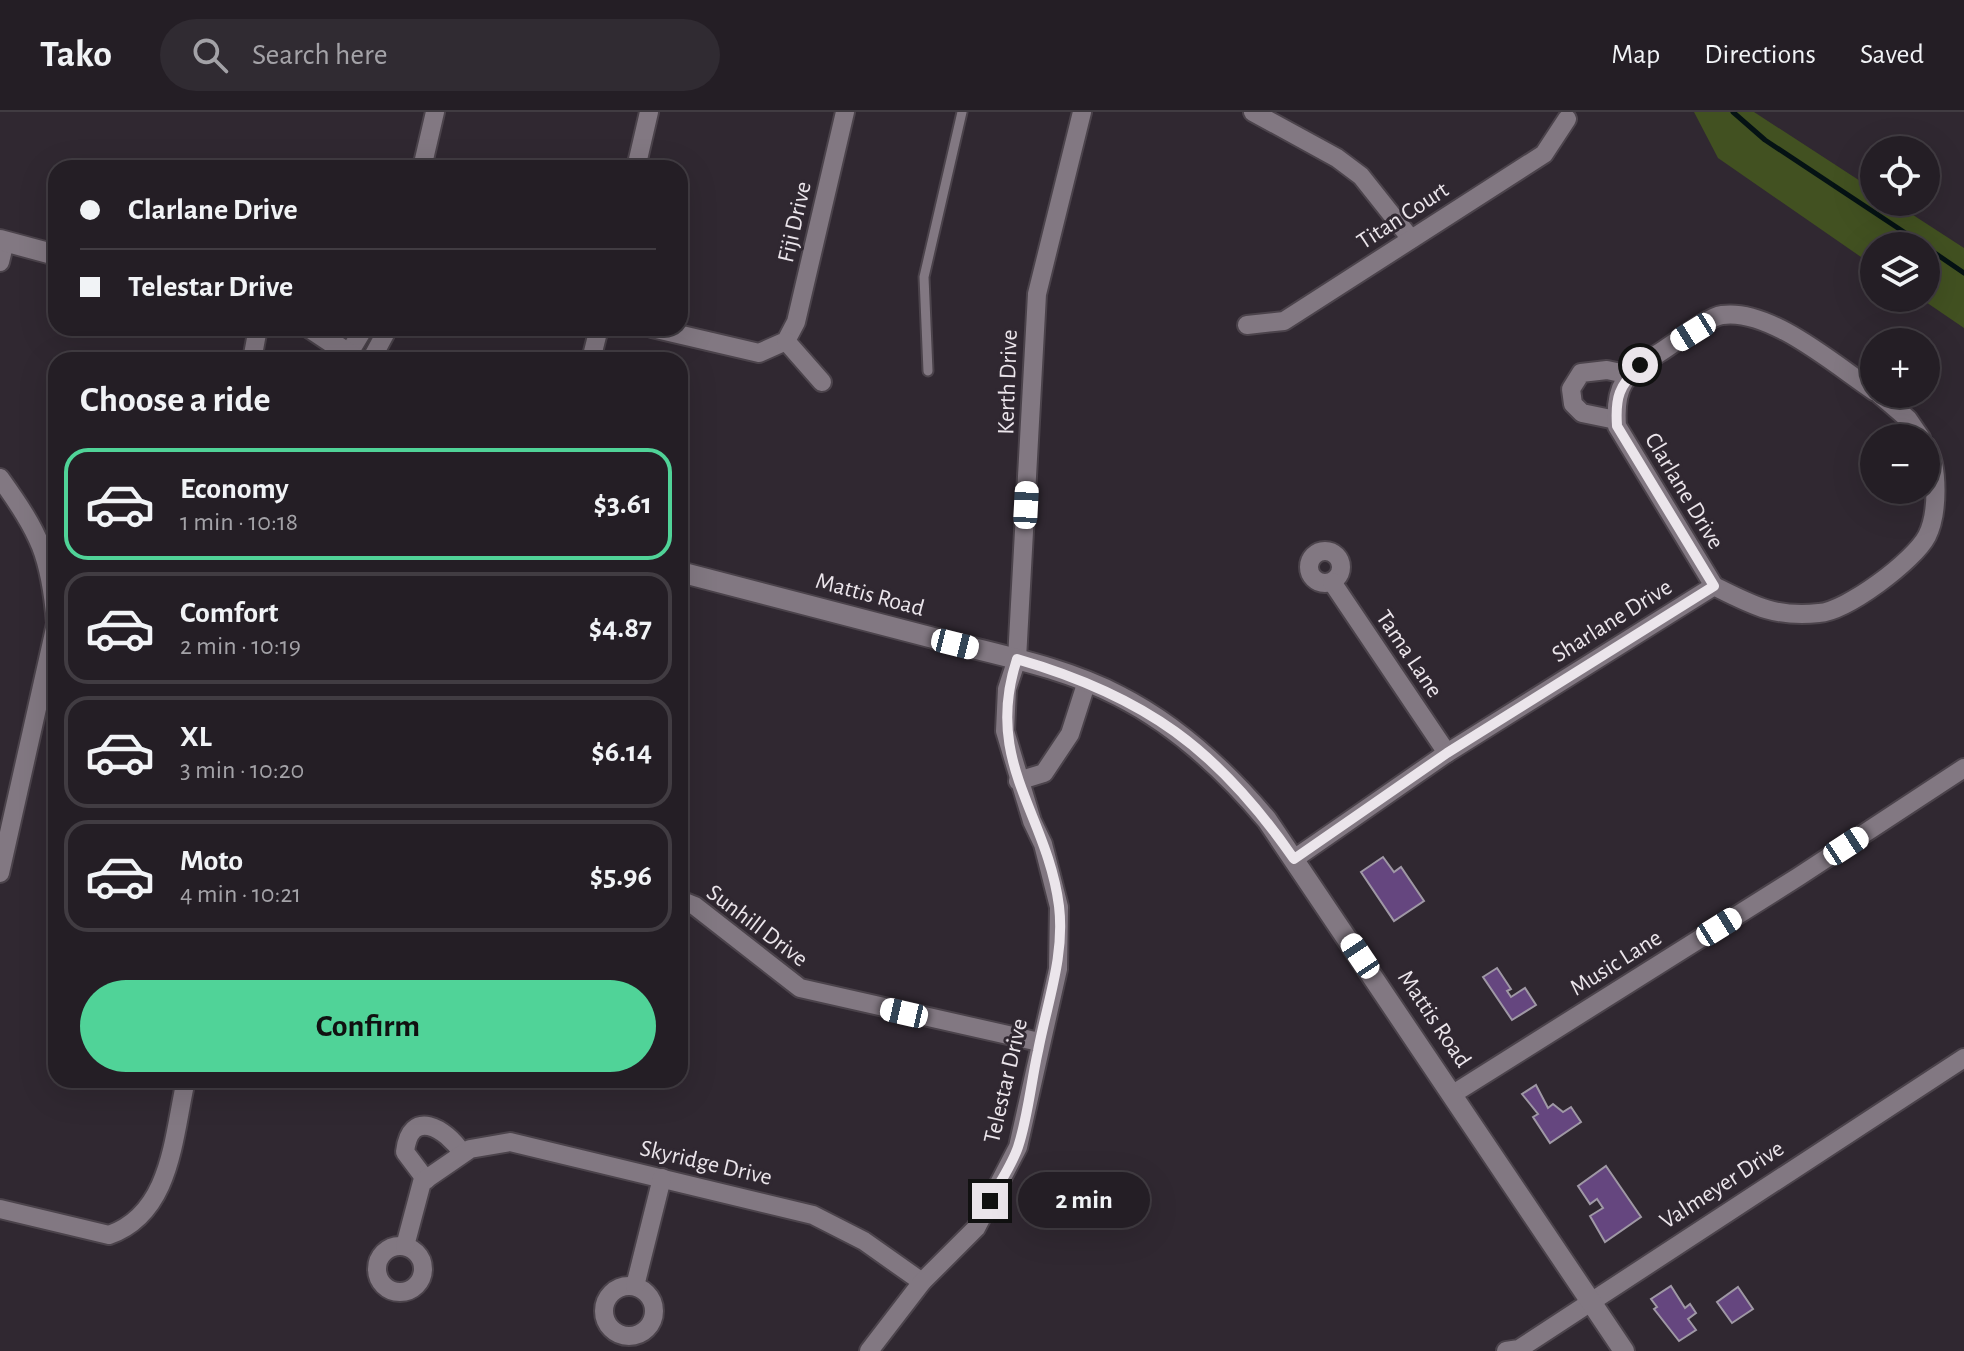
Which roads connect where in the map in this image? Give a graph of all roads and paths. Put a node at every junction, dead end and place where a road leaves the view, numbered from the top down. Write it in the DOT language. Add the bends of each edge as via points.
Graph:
graph roads {
  1 [pos="435,112"];
  2 [pos="649,112"];
  3 [pos="845,112"];
  4 [pos="962,112"];
  5 [pos="1082,112"];
  6 [pos="1253,112"];
  7 [pos="1567,119"];
  8 [pos="424,160"];
  9 [pos="638,160"];
  10 [pos="1411,239"];
  11 [pos="2,241"];
  12 [pos="48,253"];
  13 [pos="0,262"];
  14 [pos="1247,325"];
  15 [pos="323,336"];
  16 [pos="686,336"];
  17 [pos="786,341"];
  18 [pos="348,352"];
  19 [pos="928,371"];
  20 [pos="1630,375"];
  21 [pos="1860,381"];
  22 [pos="822,382"];
  23 [pos="1895,408"];
  24 [pos="1616,420"];
  25 [pos="1911,424"];
  26 [pos="0,478"];
  27 [pos="1933,504"];
  28 [pos="48,563"];
  29 [pos="688,574"];
  30 [pos="1332,582"];
  31 [pos="1714,586"];
  32 [pos="1017,659"];
  33 [pos="48,660"];
  34 [pos="1087,681"];
  35 [pos="1447,753"];
  36 [pos="1964,768"];
  37 [pos="1018,781"];
  38 [pos="1294,859"];
  39 [pos="0,873"];
  40 [pos="688,903"];
  41 [pos="1039,1042"];
  42 [pos="1964,1058"];
  43 [pos="184,1088"];
  44 [pos="1453,1094"];
  45 [pos="462,1153"];
  46 [pos="662,1178"];
  47 [pos="426,1180"];
  48 [pos="0,1209"];
  49 [pos="405,1246"];
  50 [pos="922,1282"];
  51 [pos="635,1286"];
  52 [pos="1589,1300"];
  53 [pos="869,1351"];
  54 [pos="1506,1351"];
  55 [pos="1624,1351"];
  1 -- 8 [label="street"];
  2 -- 9 [label="street"];
  3 -- 17 [label="street, Fiji Drive" via="796,322"];
  4 -- 19 [label="lane" via="924,277"];
  5 -- 32 [label="street, Kerth Drive" via="1037,294"];
  6 -- 10 [label="street" via="1361,176"];
  7 -- 10 [label="street, Titan Court" via="1544,154"];
  10 -- 14 [label="street, Titan Court" via="1284,321"];
  11 -- 12 [label="main road"];
  11 -- 13 [label="street"];
  15 -- 18 [label="main road"];
  16 -- 17 [label="street" via="759,353"];
  17 -- 22 [label="street"];
  20 -- 21 [label="street" via="1720,315 1754,316"];
  20 -- 24 [label="street, Clarlane Drive" via="1615,401"];
  20 -- 24 [label="street, Clarlane Drive" via="1607,370 1581,373 1571,389 1573,404 1582,413"];
  23 -- 25 [label="street"];
  24 -- 31 [label="street, Clarlane Drive"];
  26 -- 28 [label="street" via="30,520"];
  27 -- 31 [label="street" via="1927,536 1893,572 1851,602 1819,613 1772,613"];
  29 -- 32 [label="main road, Mattis Road"];
  30 -- 35 [label="street, Tama Lane"];
  31 -- 35 [label="street, Sharlane Drive"];
  32 -- 34 [label="main road, Mattis Road"];
  32 -- 37 [label="street, Telestar Drive" via="1007,689 1005,731"];
  33 -- 39 [label="street"];
  34 -- 37 [label="street" via="1070,734 1044,773"];
  34 -- 38 [label="main road, Mattis Road" via="1148,713 1215,763"];
  35 -- 38 [label="street, Sharlane Drive"];
  36 -- 44 [label="street, Music Lane"];
  37 -- 41 [label="street, Telestar Drive" via="1043,844 1059,907 1058,969"];
  38 -- 44 [label="main road, Mattis Road"];
  40 -- 41 [label="street, Sunhill Drive" via="800,988"];
  41 -- 50 [label="street, Telestar Drive" via="1018,1147 976,1228"];
  42 -- 52 [label="street, Valmeyer Drive"];
  43 -- 48 [label="street" via="160,1194 141,1218 109,1235"];
  44 -- 52 [label="main road, Mattis Road"];
  45 -- 46 [label="street, Skyridge Drive" via="510,1142"];
  45 -- 47 [label="street, Skyridge Drive"];
  45 -- 47 [label="street" via="453,1138 435,1126 419,1126 405,1152"];
  46 -- 50 [label="street, Skyridge Drive" via="813,1215 864,1241"];
  46 -- 51 [label="street"];
  47 -- 49 [label="street"];
  50 -- 53 [label="street, Telestar Drive"];
  52 -- 54 [label="street, Valmeyer Drive" via="1519,1349"];
  52 -- 55 [label="main road, Mattis Road"];
}
